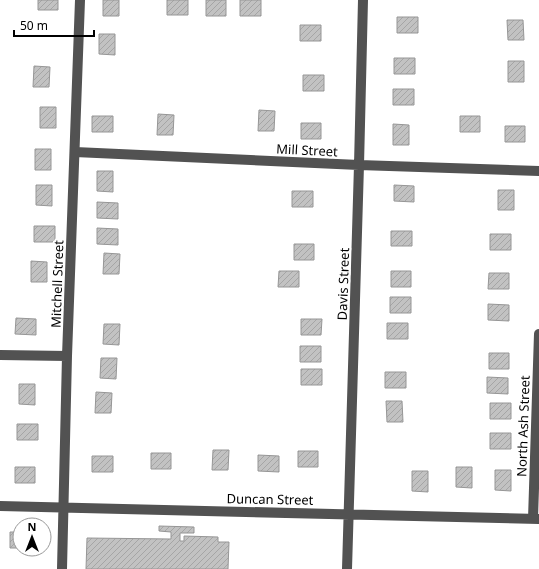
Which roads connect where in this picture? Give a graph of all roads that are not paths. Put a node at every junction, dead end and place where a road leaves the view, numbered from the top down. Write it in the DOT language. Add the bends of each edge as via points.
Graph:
graph roads {
  1 [pos="80,0"];
  2 [pos="363,0"];
  3 [pos="75,152"];
  4 [pos="360,165"];
  5 [pos="539,171"];
  6 [pos="539,334"];
  7 [pos="0,355"];
  8 [pos="67,356"];
  9 [pos="0,506"];
  10 [pos="64,508"];
  11 [pos="349,514"];
  12 [pos="536,519"];
  13 [pos="62,569"];
  14 [pos="347,569"];
  1 -- 3 [label="street, Mitchell Street"];
  2 -- 4 [label="street, Davis Street"];
  3 -- 4 [label="street, Mill Street"];
  3 -- 8 [label="street, Mitchell Street"];
  4 -- 5 [label="street, Mill Street"];
  4 -- 11 [label="street, Davis Street"];
  6 -- 12 [label="street, North Ash Street"];
  7 -- 8 [label="street"];
  8 -- 10 [label="street, Mitchell Street"];
  9 -- 10 [label="street, Duncan Street"];
  10 -- 11 [label="street, Duncan Street"];
  10 -- 13 [label="street, Mitchell Street"];
  11 -- 12 [label="street, Duncan Street"];
  11 -- 14 [label="street, Davis Street"];
}
